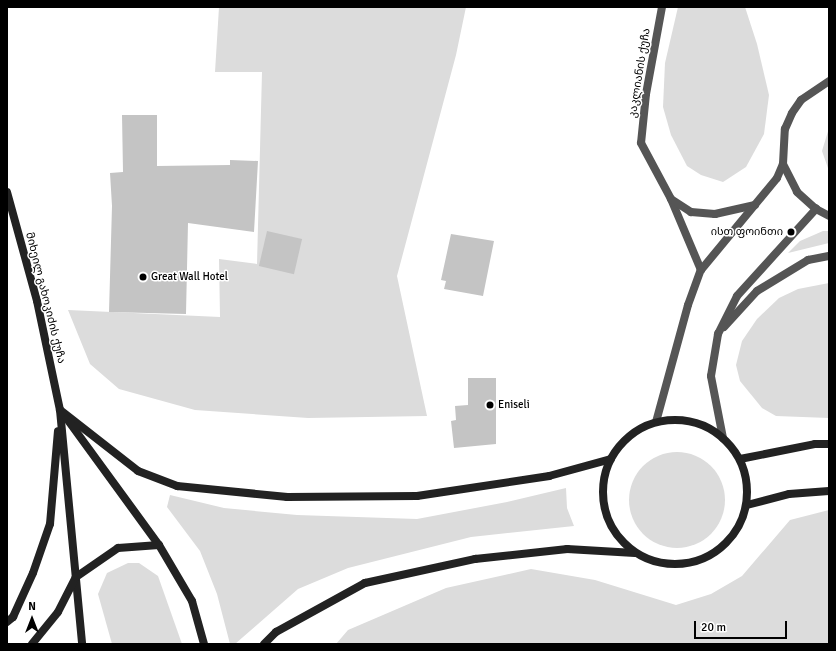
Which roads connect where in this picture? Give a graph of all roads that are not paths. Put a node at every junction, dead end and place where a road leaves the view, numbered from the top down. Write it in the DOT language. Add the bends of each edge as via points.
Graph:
graph roads {
  1 [pos="662,7"];
  2 [pos="829,81"];
  3 [pos="783,164"];
  4 [pos="7,192"];
  5 [pos="671,199"];
  6 [pos="756,204"];
  7 [pos="816,209"];
  8 [pos="829,216"];
  9 [pos="829,256"];
  10 [pos="701,270"];
  11 [pos="718,334"];
  12 [pos="60,410"];
  13 [pos="656,422"];
  14 [pos="723,438"];
  15 [pos="829,444"];
  16 [pos="611,458"];
  17 [pos="740,459"];
  18 [pos="829,491"];
  19 [pos="747,506"];
  20 [pos="159,545"];
  21 [pos="635,553"];
  22 [pos="76,577"];
  23 [pos="7,622"];
  24 [pos="32,644"];
  25 [pos="82,644"];
  26 [pos="204,644"];
  27 [pos="264,644"];
  1 -- 5 [label="street, კაკლიანის ქუჩა" via="646,94 641,143"];
  2 -- 3 [label="street" via="801,100 792,113 785,129"];
  3 -- 6 [label="street" via="777,178"];
  3 -- 7 [label="street" via="797,192"];
  4 -- 12 [label="main road, მიხეილ გახოკიძის ქუჩა" via="37,300"];
  5 -- 6 [label="street" via="691,212 714,214"];
  5 -- 10 [label="street"];
  6 -- 10 [label="street"];
  7 -- 8 [label="street"];
  7 -- 11 [label="street" via="737,296"];
  9 -- 11 [label="street" via="808,260 757,291"];
  10 -- 13 [label="street" via="688,305"];
  11 -- 14 [label="street" via="711,376"];
  12 -- 16 [label="main road" via="138,471 177,486 287,497 417,496 548,476"];
  12 -- 20 [label="main road"];
  12 -- 22 [label="main road"];
  12 -- 23 [label="main road" via="50,524 34,573 13,617"];
  13 -- 14 [label="main road" via="680,420 703,426"];
  13 -- 16 [label="main road" via="635,432 617,448"];
  14 -- 17 [label="main road"];
  15 -- 17 [label="main road" via="815,444"];
  16 -- 21 [label="main road" via="602,493 607,516 618,537"];
  17 -- 19 [label="main road" via="747,482"];
  18 -- 19 [label="main road" via="789,494"];
  19 -- 21 [label="main road" via="739,528 724,546 704,559 681,565 657,563"];
  20 -- 22 [label="main road" via="118,548"];
  20 -- 26 [label="main road" via="192,601"];
  21 -- 27 [label="main road" via="567,549 490,557 365,583 276,632"];
  22 -- 24 [label="main road" via="58,612"];
  22 -- 25 [label="main road"];
}
